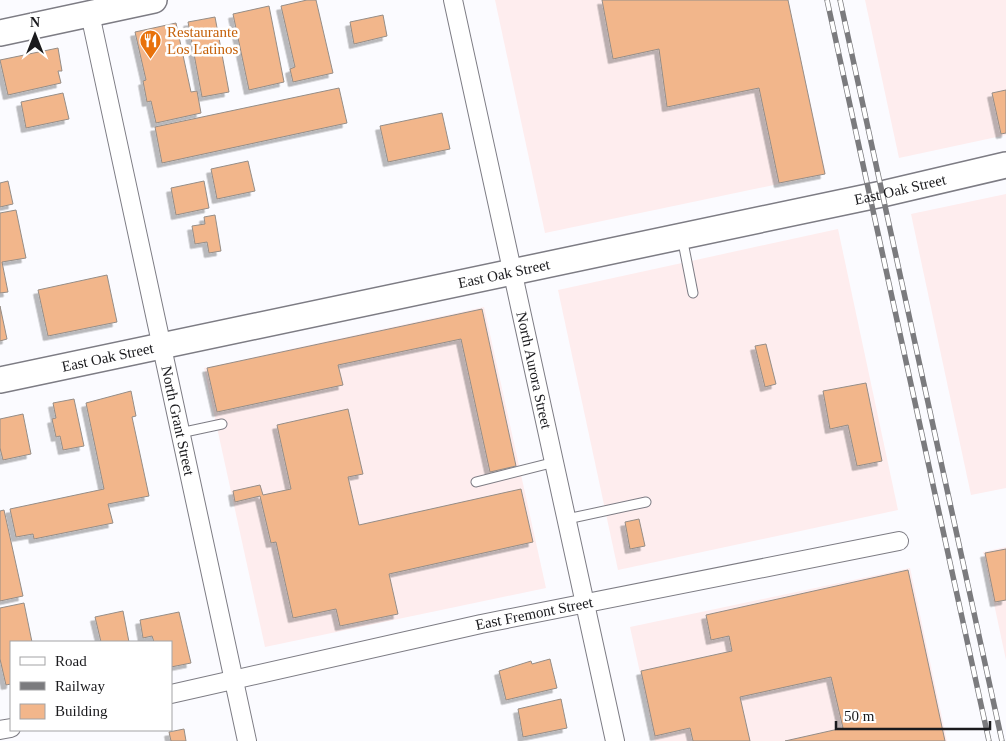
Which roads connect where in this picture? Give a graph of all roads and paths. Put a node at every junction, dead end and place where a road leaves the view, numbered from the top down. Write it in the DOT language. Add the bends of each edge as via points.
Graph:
graph roads {
  1 [pos="154,0"];
  2 [pos="454,0"];
  3 [pos="90,14"];
  4 [pos="0,33"];
  5 [pos="1006,165"];
  6 [pos="681,235"];
  7 [pos="512,270"];
  8 [pos="693,293"];
  9 [pos="161,347"];
  10 [pos="0,380"];
  11 [pos="222,424"];
  12 [pos="180,433"];
  13 [pos="555,462"];
  14 [pos="476,482"];
  15 [pos="646,502"];
  16 [pos="567,520"];
  17 [pos="899,541"];
  18 [pos="586,603"];
  19 [pos="234,681"];
  20 [pos="172,694"];
  21 [pos="247,741"];
  22 [pos="616,741"];
  1 -- 3 [label="street"];
  2 -- 7 [label="street, North Aurora Street"];
  3 -- 4 [label="street"];
  3 -- 9 [label="street, North Grant Street"];
  5 -- 6 [label="street, East Oak Street"];
  6 -- 7 [label="street, East Oak Street"];
  6 -- 8 [label="lane"];
  7 -- 9 [label="street, East Oak Street"];
  7 -- 13 [label="street, North Aurora Street"];
  9 -- 10 [label="street, East Oak Street"];
  9 -- 12 [label="street, North Grant Street"];
  11 -- 12 [label="lane"];
  12 -- 19 [label="street, North Grant Street"];
  13 -- 14 [label="lane"];
  13 -- 16 [label="street, North Aurora Street"];
  15 -- 16 [label="lane"];
  16 -- 18 [label="street, North Aurora Street"];
  17 -- 18 [label="street, East Fremont Street"];
  18 -- 19 [label="street, East Fremont Street"];
  18 -- 22 [label="street, North Aurora Street"];
  19 -- 20 [label="street, East Fremont Street"];
  19 -- 21 [label="street, North Grant Street"];
}
